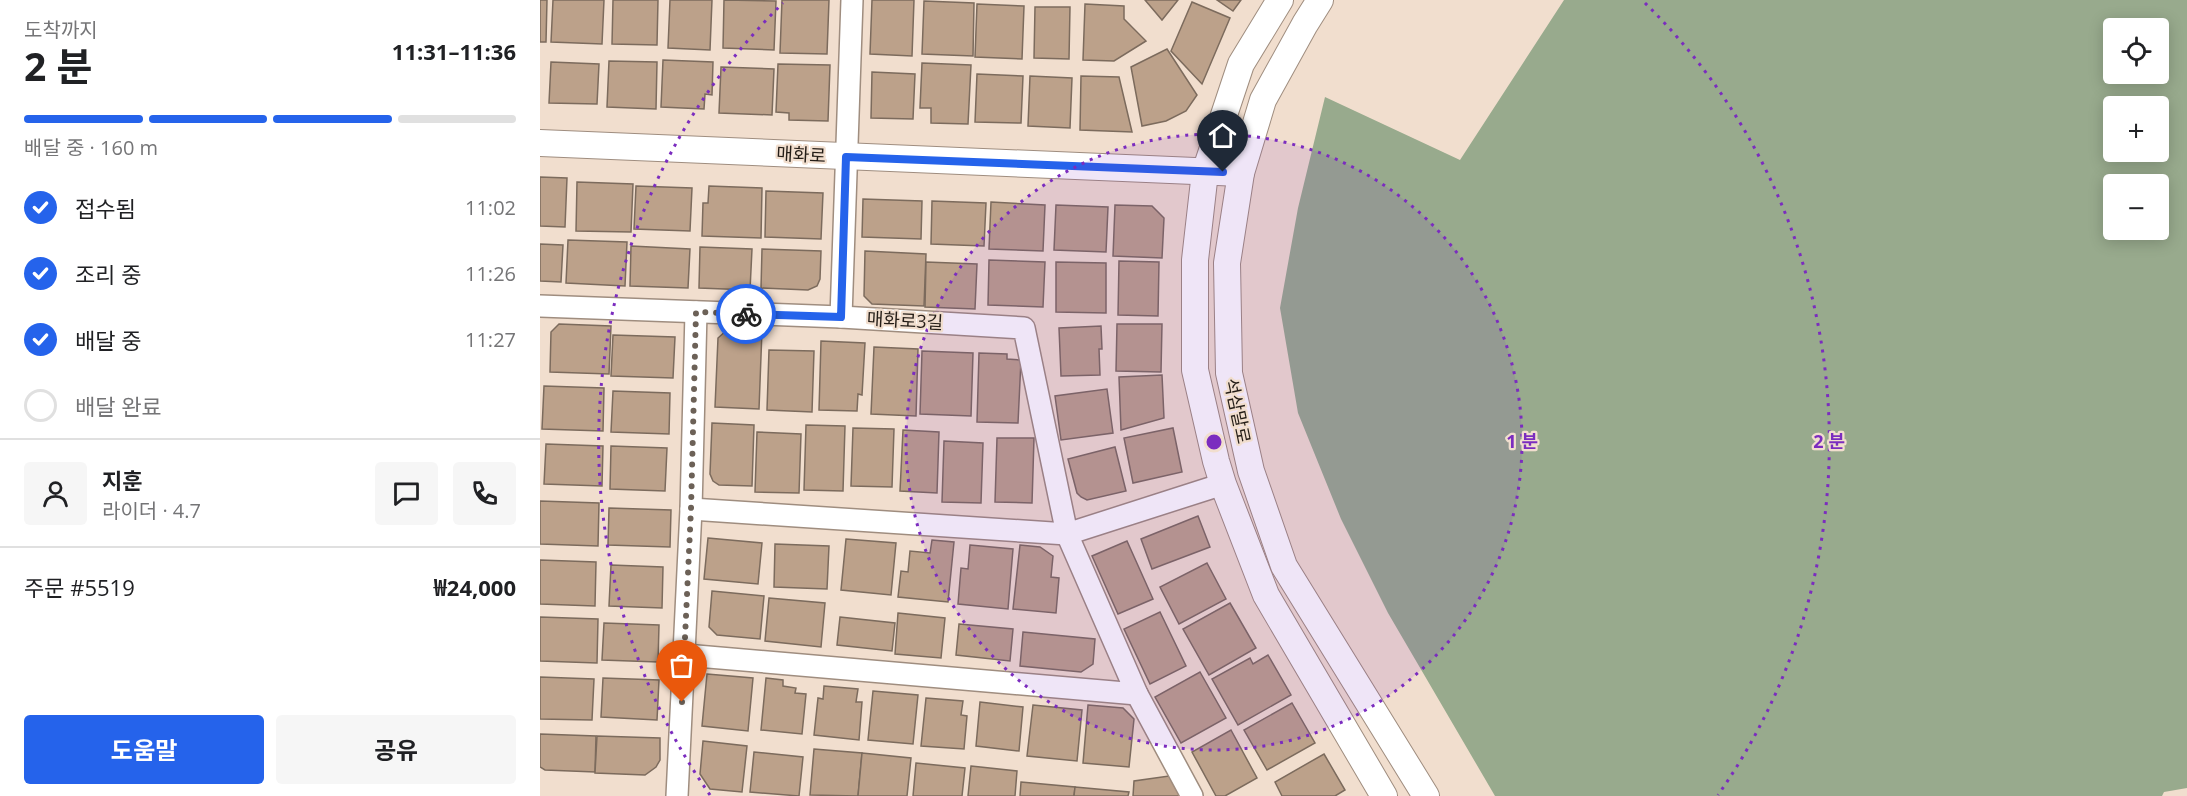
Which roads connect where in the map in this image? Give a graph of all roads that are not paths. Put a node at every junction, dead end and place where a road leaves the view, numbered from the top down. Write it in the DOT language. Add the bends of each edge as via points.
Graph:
graph roads {
  1 [pos="852,0"];
  2 [pos="1280,0"];
  3 [pos="1320,0"];
  4 [pos="540,143"];
  5 [pos="846,157"];
  6 [pos="1205,172"];
  7 [pos="1241,173"];
  8 [pos="540,306"];
  9 [pos="696,312"];
  10 [pos="841,317"];
  11 [pos="1223,484"];
  12 [pos="691,509"];
  13 [pos="1067,534"];
  14 [pos="685,655"];
  15 [pos="1137,694"];
  16 [pos="677,796"];
  17 [pos="1192,796"];
  18 [pos="1384,796"];
  19 [pos="1426,796"];
  1 -- 5 [label="street"];
  2 -- 6 [label="street, 석삼말로" via="1241,64"];
  3 -- 7 [label="street, 석삼말로" via="1263,100"];
  4 -- 5 [label="street, 매화로"];
  5 -- 6 [label="street, 매화로"];
  5 -- 10 [label="street"];
  6 -- 7 [label="street, 매화로"];
  6 -- 11 [label="street, 석삼말로" via="1195,260 1195,370"];
  7 -- 19 [label="street, 석삼말로" via="1227,263 1228,373 1251,471 1284,566"];
  8 -- 9 [label="street, 매화로3길"];
  9 -- 10 [label="street, 매화로3길"];
  9 -- 12 [label="street"];
  10 -- 13 [label="street, 매화로3길" via="1024,328"];
  11 -- 13 [label="street"];
  11 -- 18 [label="street, 석삼말로" via="1266,594"];
  12 -- 13 [label="street"];
  12 -- 14 [label="street"];
  13 -- 15 [label="street, 매화로3길"];
  14 -- 15 [label="street"];
  14 -- 16 [label="street"];
  15 -- 17 [label="street, 매화로3길"];
}
